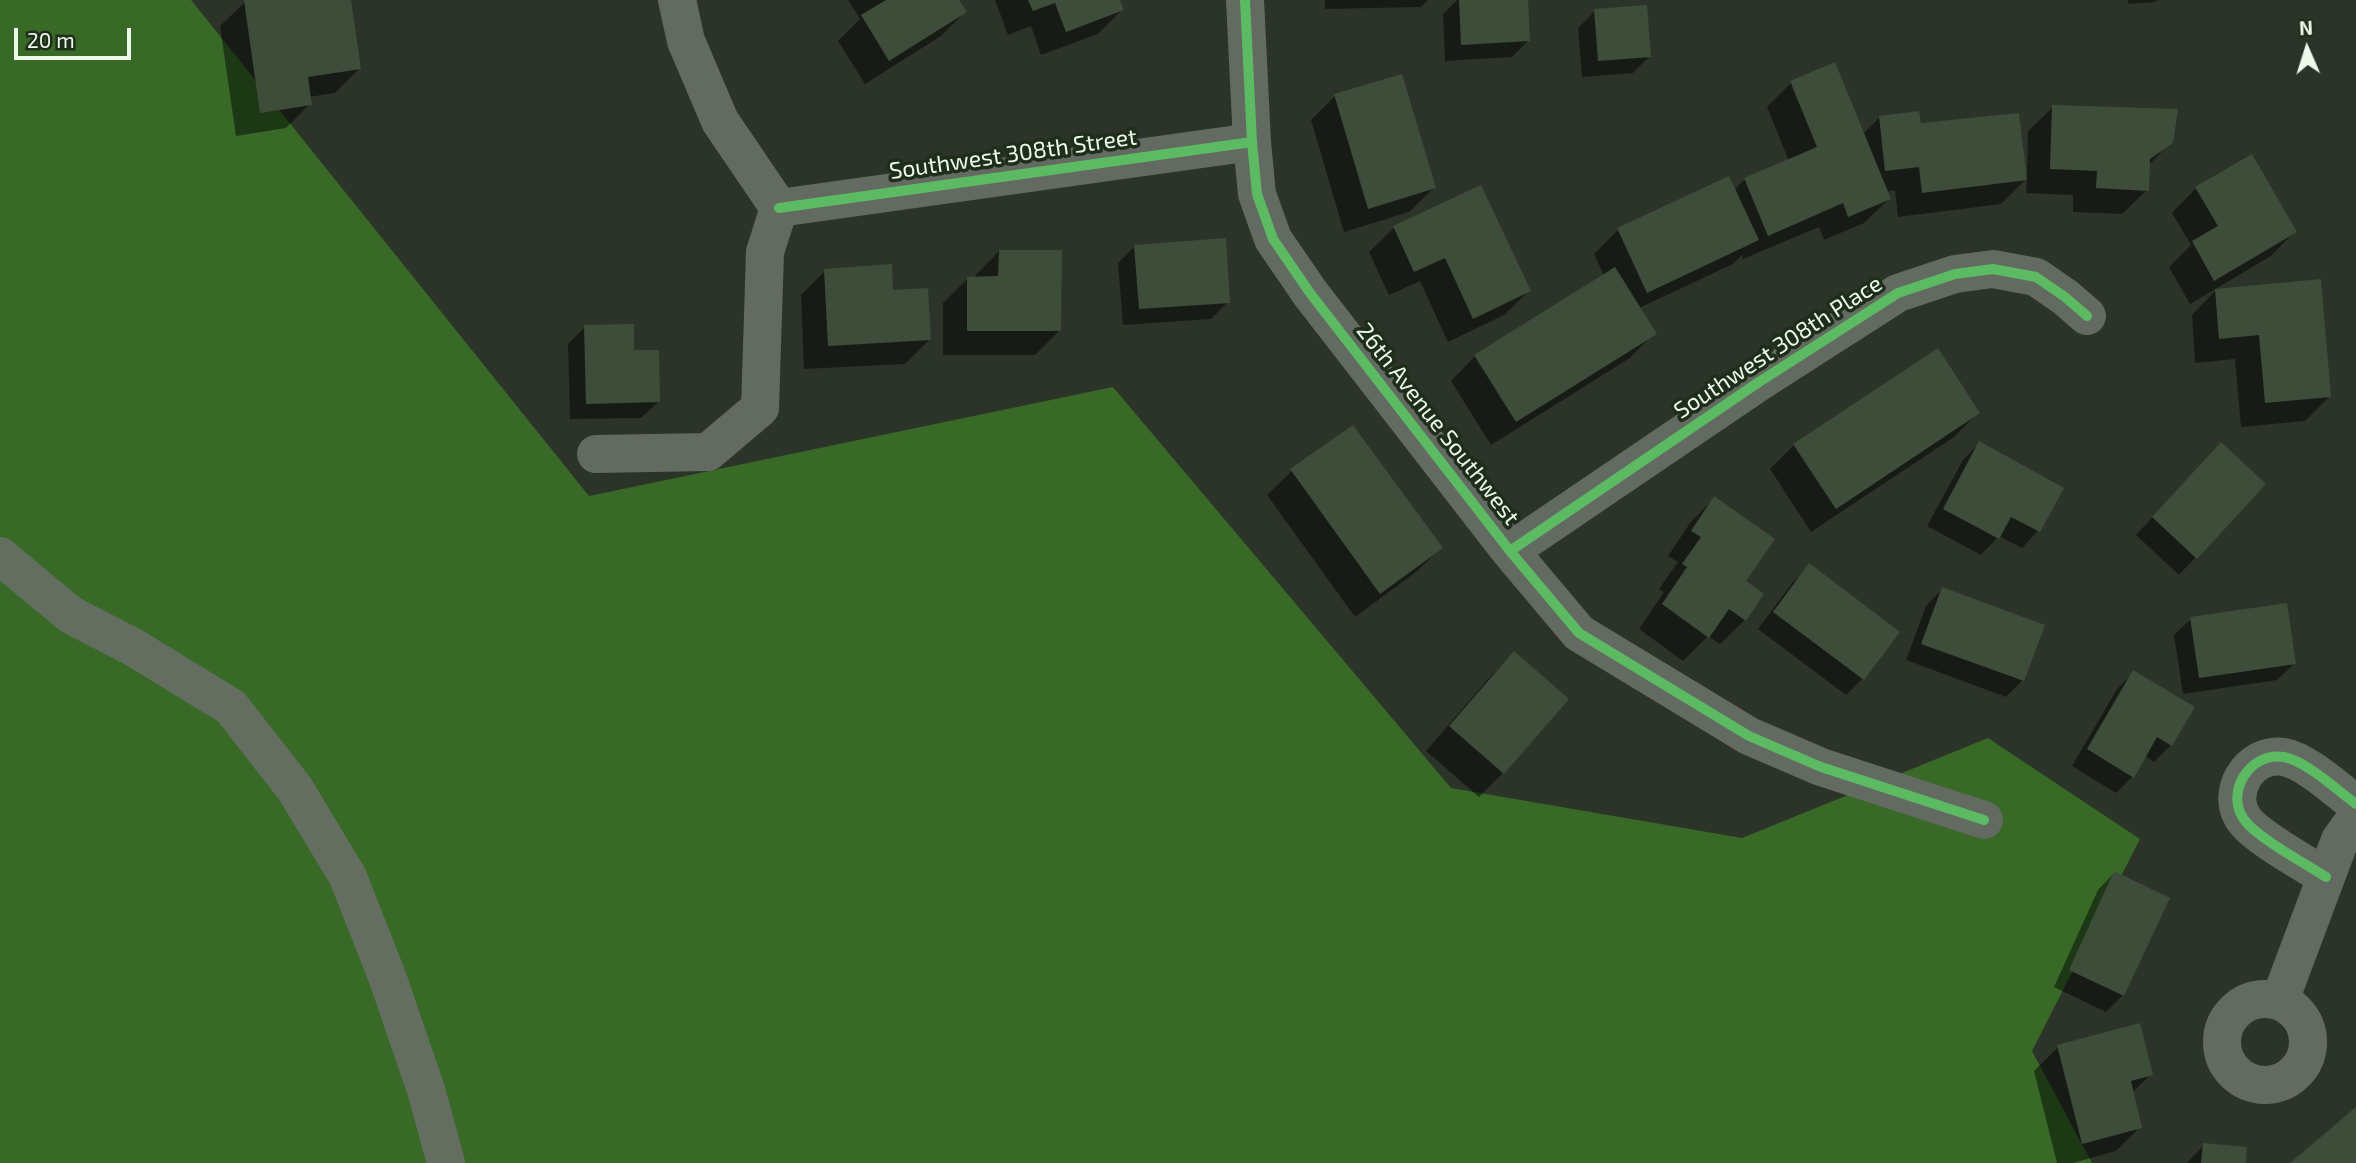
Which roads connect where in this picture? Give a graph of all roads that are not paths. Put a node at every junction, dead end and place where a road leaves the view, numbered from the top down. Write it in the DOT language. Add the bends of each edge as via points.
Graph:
graph roads {
  1 [pos="677,0"];
  2 [pos="1245,0"];
  3 [pos="1252,142"];
  4 [pos="779,208"];
  5 [pos="2087,316"];
  6 [pos="596,454"];
  7 [pos="1510,551"];
  8 [pos="0,556"];
  9 [pos="2356,804"];
  10 [pos="2356,818"];
  11 [pos="1984,820"];
  12 [pos="2326,877"];
  13 [pos="2280,1000"];
  14 [pos="446,1163"];
  1 -- 4 [label="street" via="686,41 720,121"];
  2 -- 3 [label="street, 26th Avenue Southwest"];
  3 -- 4 [label="street, Southwest 308th Street"];
  3 -- 7 [label="street, 26th Avenue Southwest" via="1257,194 1273,239"];
  4 -- 6 [label="street" via="765,252 760,408 708,452"];
  5 -- 7 [label="street, Southwest 308th Place" via="2036,277 1993,269 1955,274 1898,293"];
  7 -- 11 [label="street, 26th Avenue Southwest" via="1579,634 1749,736 1821,767"];
  8 -- 14 [label="main road" via="71,615 231,707 295,789 348,877 388,979"];
  9 -- 12 [label="street" via="2298,762 2283,757 2253,764 2243,776 2237,791 2245,821"];
  10 -- 12 [label="street" via="2340,840"];
  12 -- 13 [label="street"];
}
